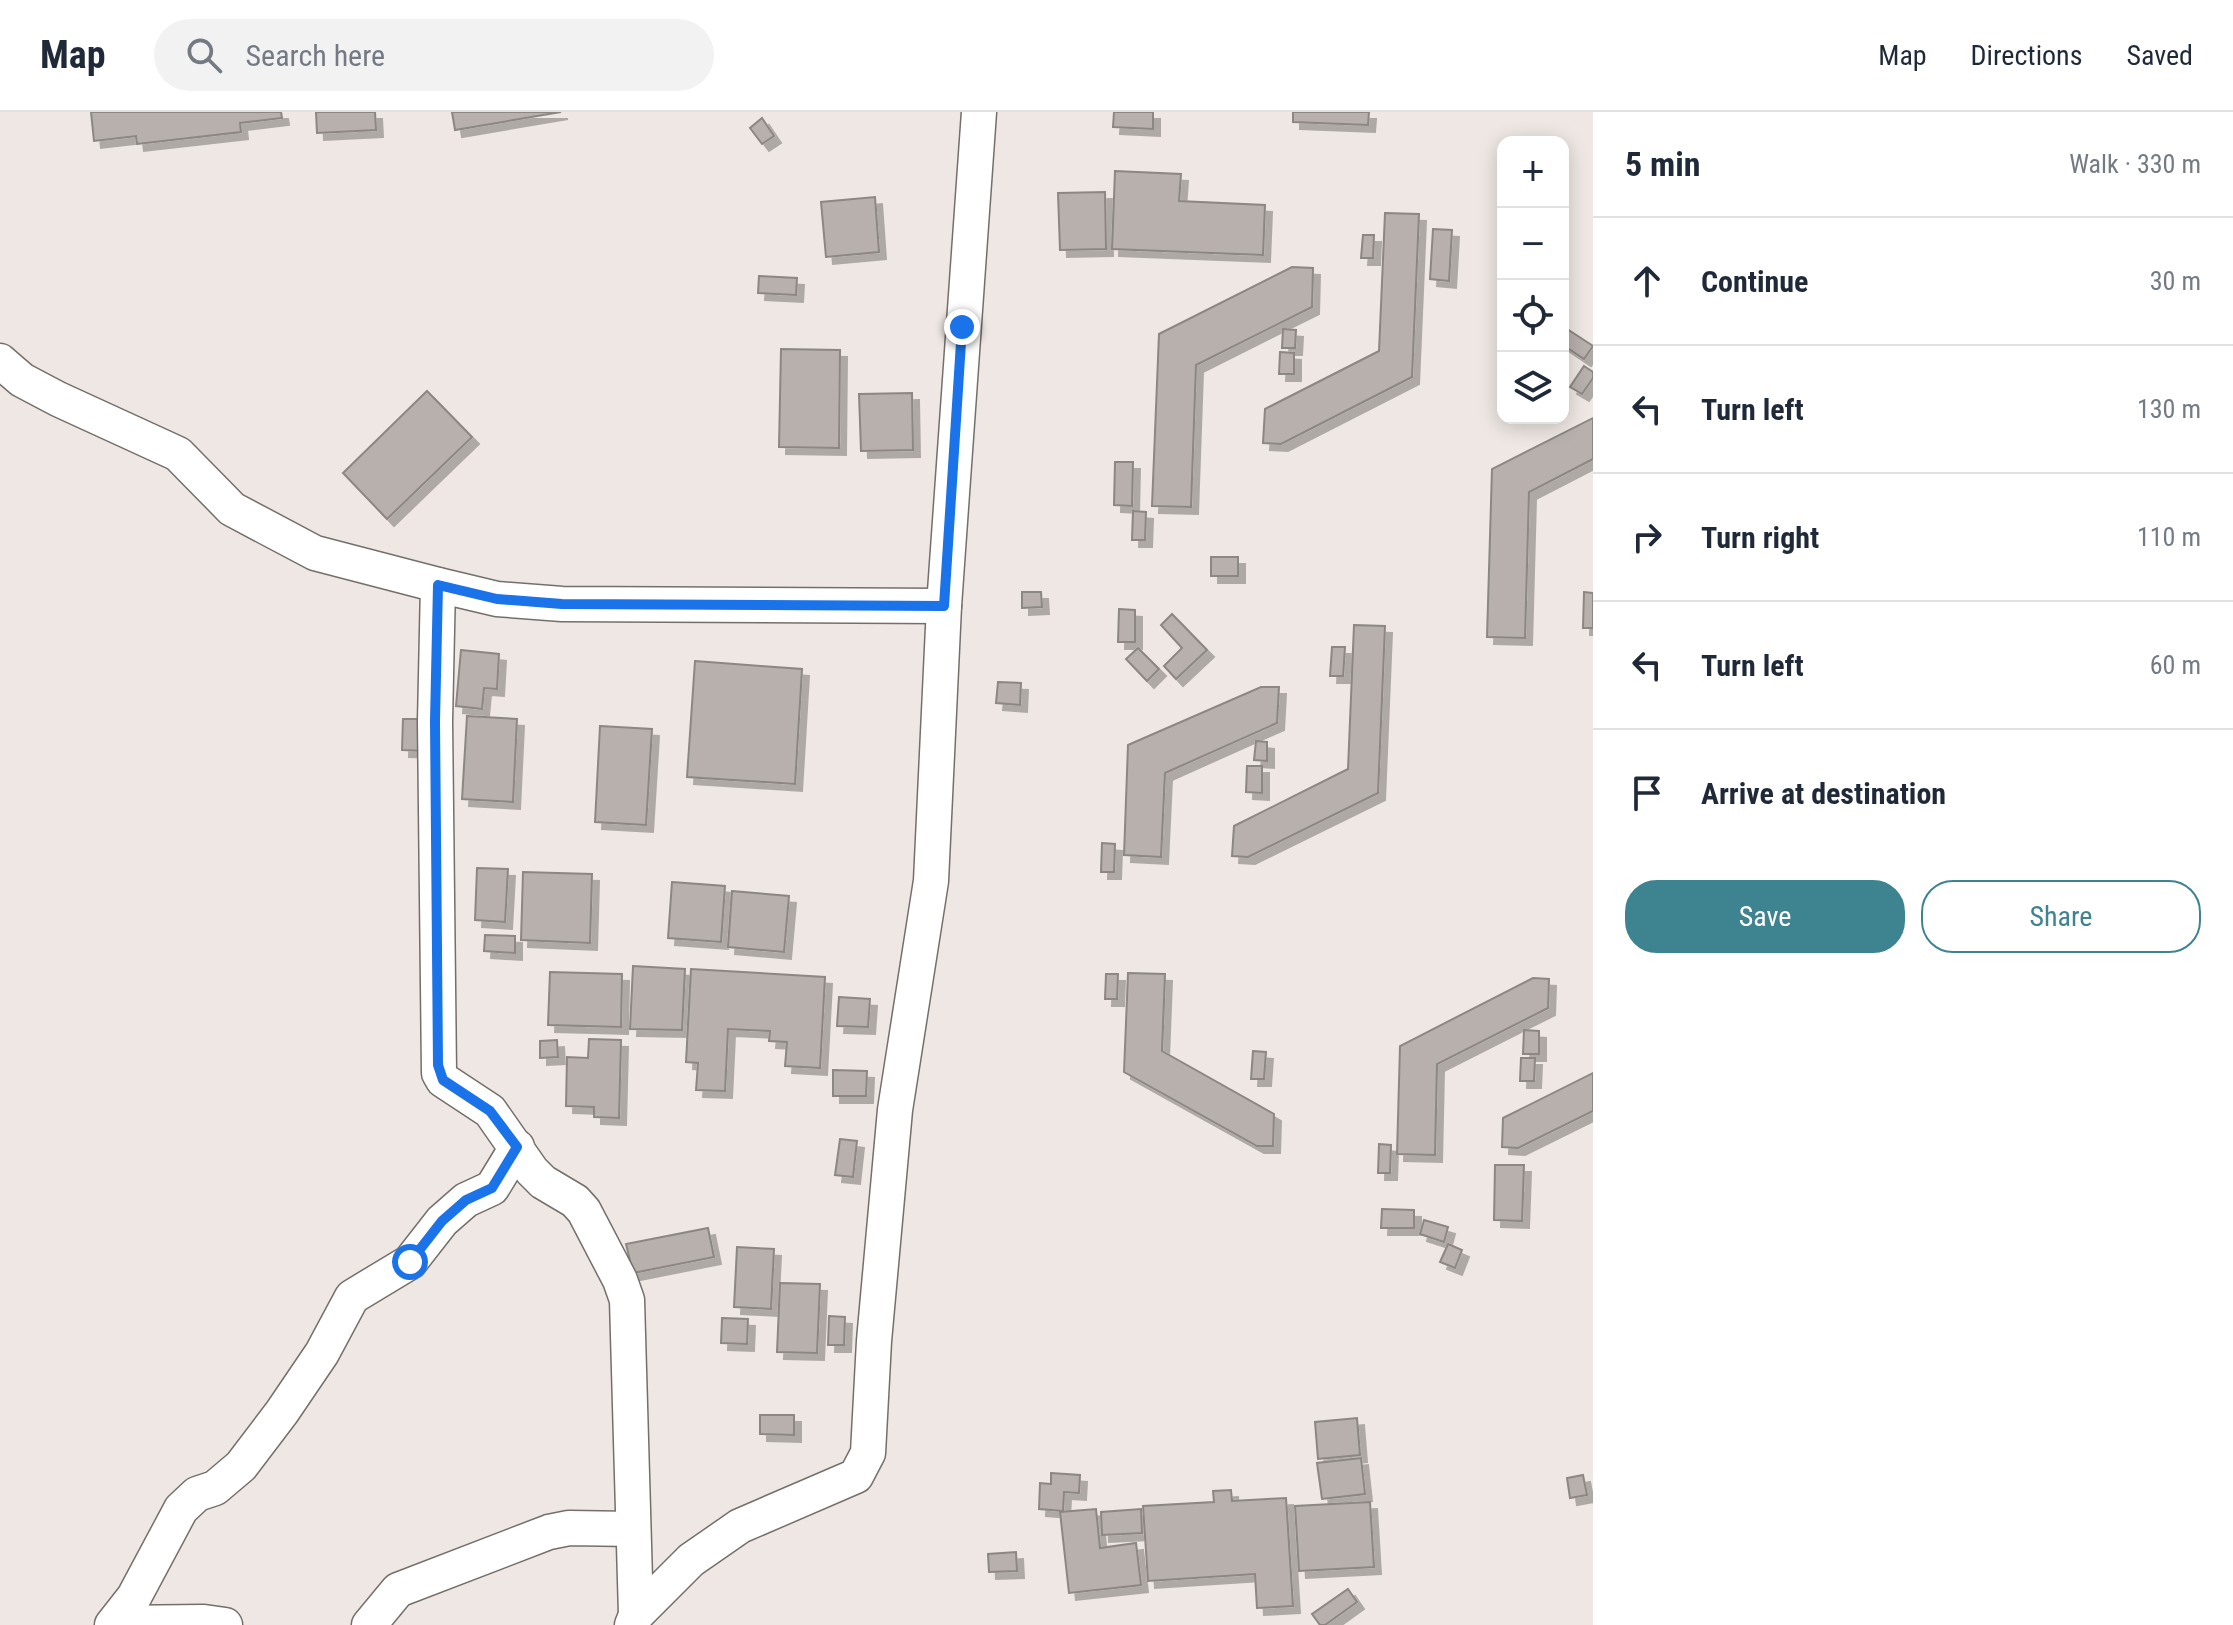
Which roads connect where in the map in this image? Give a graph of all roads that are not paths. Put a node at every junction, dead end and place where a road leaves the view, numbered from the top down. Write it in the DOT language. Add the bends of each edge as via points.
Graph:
graph roads {
  1 [pos="979,112"];
  2 [pos="0,361"];
  3 [pos="438,585"];
  4 [pos="944,606"];
  5 [pos="517,1147"];
  6 [pos="633,1529"];
  7 [pos="634,1620"];
  8 [pos="113,1624"];
  9 [pos="225,1625"];
  10 [pos="369,1625"];
  1 -- 4 [label="street"];
  2 -- 3 [label="street" via="34,387 178,454 232,509 315,553"];
  3 -- 4 [label="street" via="497,599 562,604"];
  3 -- 5 [label="street" via="438,1065 443,1080 490,1111"];
  4 -- 7 [label="street" via="931,881 895,1110 868,1453 856,1476 740,1526 691,1560"];
  5 -- 6 [label="street" via="543,1182 584,1211 627,1300"];
  5 -- 8 [label="street" via="492,1188 466,1200 442,1221 410,1262 352,1297 322,1353 241,1466 181,1509 134,1597"];
  6 -- 7 [label="street"];
  6 -- 10 [label="street" via="549,1532 398,1590"];
  8 -- 9 [label="street"];
}
